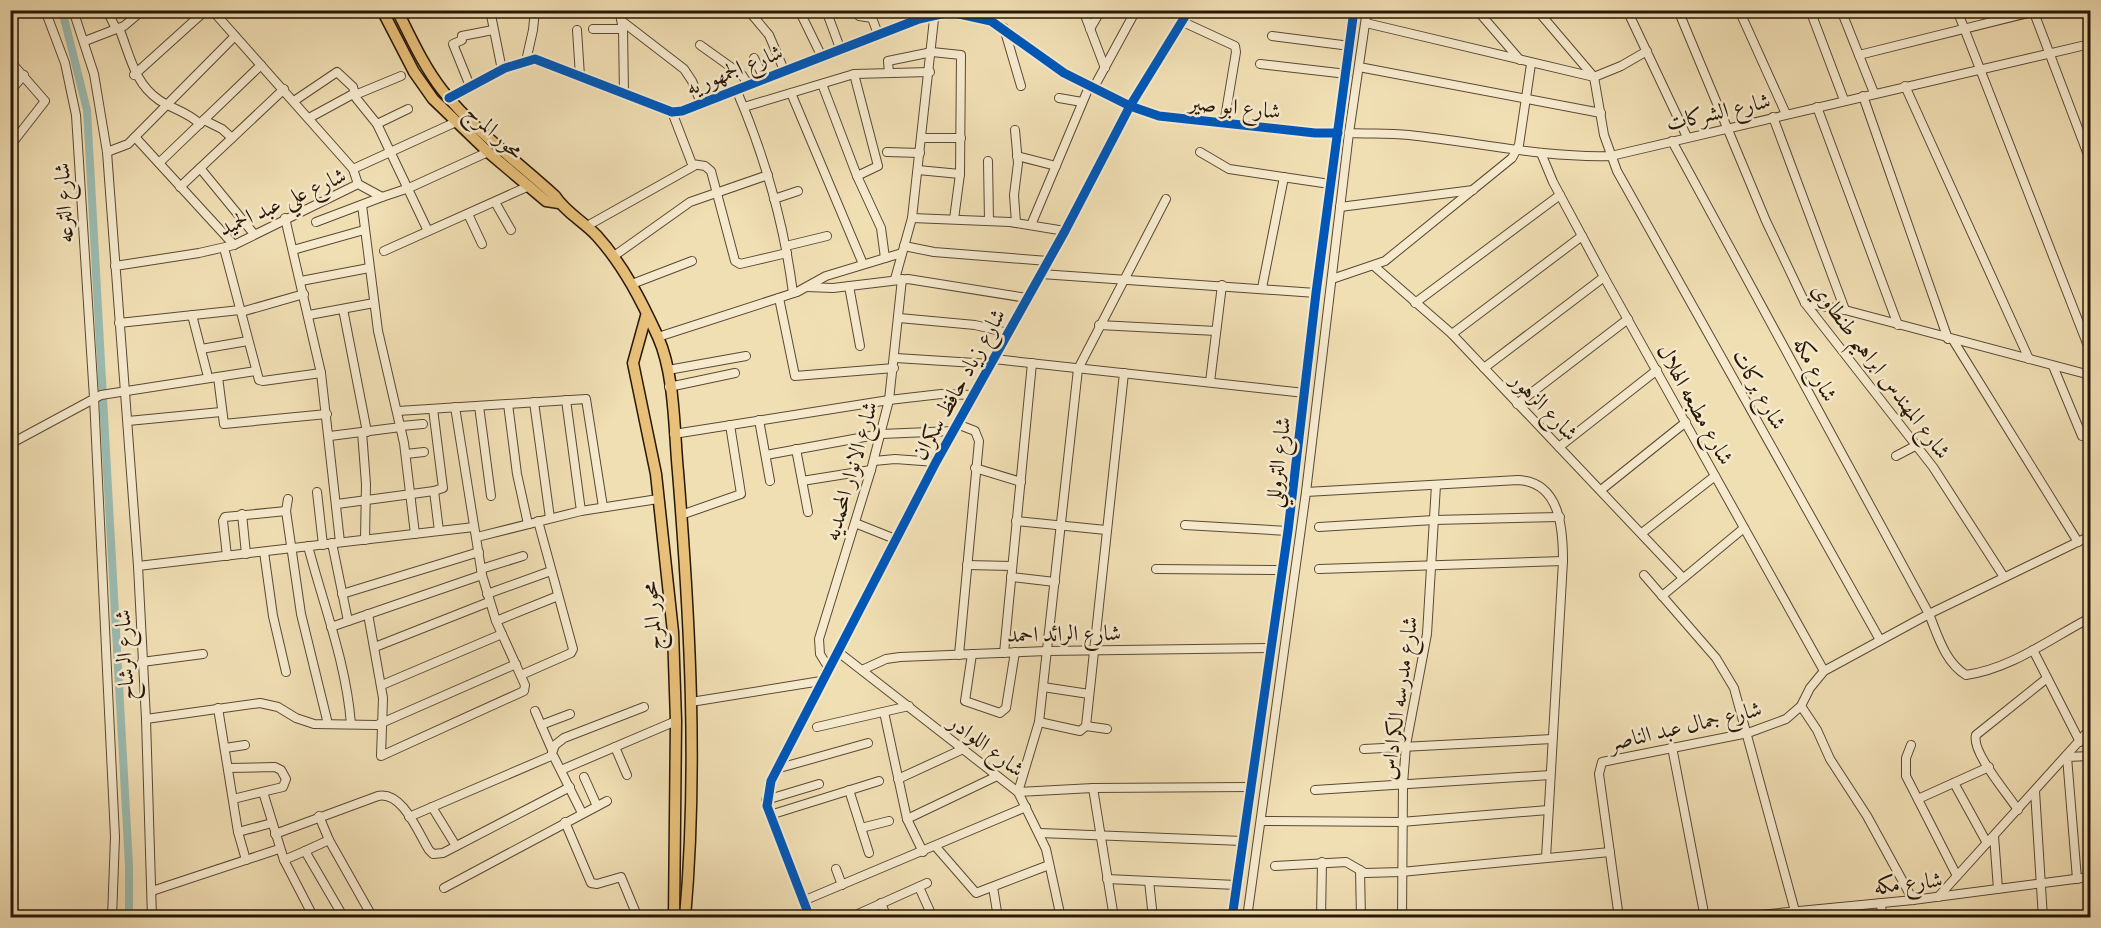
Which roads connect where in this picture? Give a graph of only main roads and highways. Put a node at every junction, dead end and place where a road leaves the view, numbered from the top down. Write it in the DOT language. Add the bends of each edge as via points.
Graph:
graph roads {
  1 [pos="382,10"];
  2 [pos="397,10"];
  3 [pos="559,203"];
  4 [pos="646,316"];
  5 [pos="674,918"];
  6 [pos="685,918"];
  1 -- 3 [label="main road, محور المرج" via="420,81 456,122 549,203"];
  2 -- 3 [label="main road, محور المرج" via="427,68 449,98"];
  3 -- 4 [label="main road, محور المرج" via="614,256"];
  4 -- 5 [label="main road, محور المرج" via="633,363 652,450 672,632 676,721"];
  4 -- 6 [label="main road, محور المرج" via="658,337 668,370 681,515 691,702"];
}
